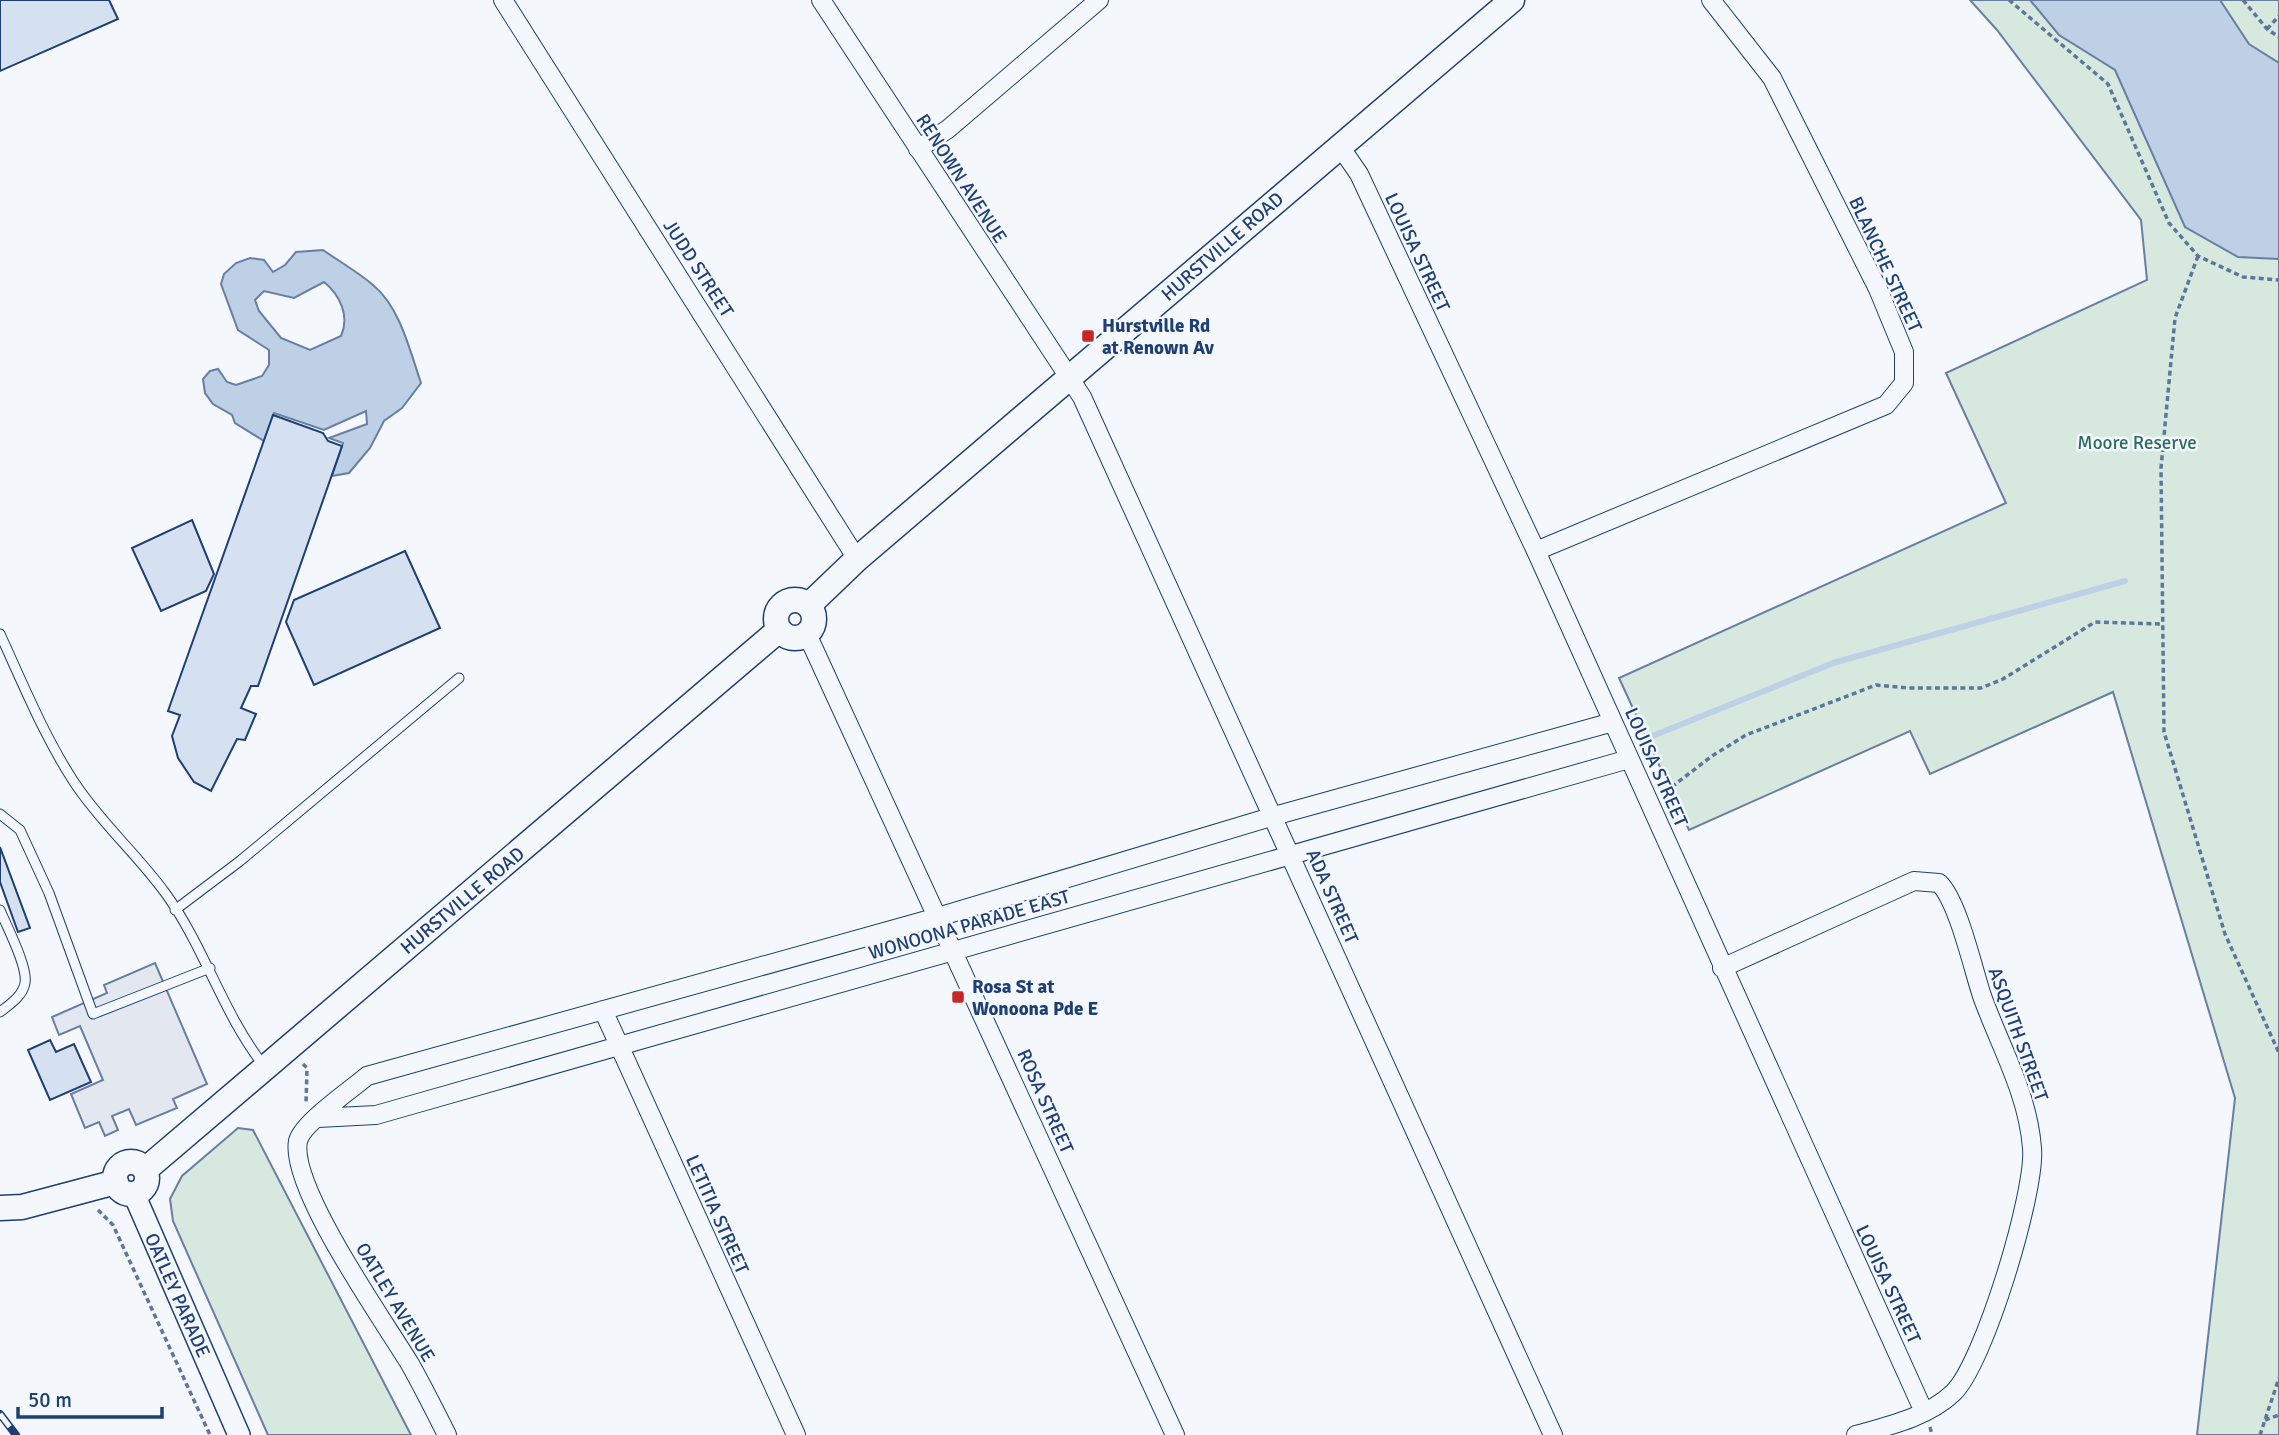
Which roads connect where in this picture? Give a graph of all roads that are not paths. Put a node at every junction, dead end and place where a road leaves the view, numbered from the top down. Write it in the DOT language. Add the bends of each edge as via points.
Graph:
graph roads {
  1 [pos="503,0"];
  2 [pos="821,0"];
  3 [pos="1099,0"];
  4 [pos="1512,0"];
  5 [pos="1711,0"];
  6 [pos="1339,145"];
  7 [pos="918,149"];
  8 [pos="1068,378"];
  9 [pos="1536,551"];
  10 [pos="857,559"];
  11 [pos="809,606"];
  12 [pos="779,630"];
  13 [pos="0,634"];
  14 [pos="807,634"];
  15 [pos="459,678"];
  16 [pos="1613,722"];
  17 [pos="1629,759"];
  18 [pos="0,814"];
  19 [pos="1274,816"];
  20 [pos="1292,855"];
  21 [pos="0,910"];
  22 [pos="175,910"];
  23 [pos="938,917"];
  24 [pos="954,949"];
  25 [pos="210,968"];
  26 [pos="1722,968"];
  27 [pos="603,1010"];
  28 [pos="0,1013"];
  29 [pos="620,1048"];
  30 [pos="265,1068"];
  31 [pos="312,1122"];
  32 [pos="125,1188"];
  33 [pos="0,1208"];
  34 [pos="1924,1412"];
  35 [pos="239,1435"];
  36 [pos="447,1435"];
  37 [pos="796,1435"];
  38 [pos="1175,1435"];
  39 [pos="1553,1435"];
  40 [pos="1856,1435"];
  1 -- 10 [label="street, JUDD STREET"];
  2 -- 7 [label="street, RENOWN AVENUE"];
  3 -- 7 [label="street" via="948,129"];
  4 -- 6 [label="main road, HURSTVILLE ROAD"];
  5 -- 9 [label="street, BLANCHE STREET" via="1772,78 1826,184 1904,352 1903,383 1886,405"];
  6 -- 8 [label="main road, HURSTVILLE ROAD"];
  6 -- 9 [label="street, LOUISA STREET" via="1359,174"];
  7 -- 8 [label="street, RENOWN AVENUE"];
  8 -- 10 [label="main road, HURSTVILLE ROAD"];
  8 -- 19 [label="street, ADA STREET" via="1083,397"];
  9 -- 16 [label="street, LOUISA STREET"];
  10 -- 11 [label="main road, HURSTVILLE ROAD"];
  11 -- 12 [label="main road" via="797,600 780,606 775,618"];
  11 -- 14 [label="main road" via="814,617"];
  12 -- 14 [label="main road" via="795,638"];
  12 -- 30 [label="main road, HURSTVILLE ROAD"];
  13 -- 22 [label="lane" via="39,720 75,783"];
  14 -- 23 [label="street, ROSA STREET"];
  15 -- 22 [label="lane"];
  16 -- 17 [label="street, LOUISA STREET"];
  16 -- 19 [label="street, WONOONA PARADE EAST"];
  17 -- 20 [label="street, WONOONA PARADE EAST"];
  17 -- 26 [label="street, LOUISA STREET"];
  18 -- 25 [label="lane" via="20,830 49,893 93,1014"];
  19 -- 20 [label="street, ADA STREET"];
  19 -- 23 [label="street, WONOONA PARADE EAST"];
  20 -- 24 [label="street, WONOONA PARADE EAST"];
  20 -- 39 [label="street, ADA STREET"];
  21 -- 28 [label="lane" via="25,985"];
  22 -- 25 [label="lane"];
  23 -- 24 [label="street, ROSA STREET"];
  23 -- 27 [label="street, WONOONA PARADE EAST"];
  24 -- 29 [label="street, WONOONA PARADE EAST"];
  24 -- 38 [label="street, ROSA STREET"];
  25 -- 30 [label="lane" via="241,1034"];
  26 -- 34 [label="street, LOUISA STREET"];
  26 -- 34 [label="street, ASQUITH STREET" via="1914,881 1939,883 1951,900 2019,1090 2032,1162 2028,1199 1994,1311 1959,1386"];
  27 -- 29 [label="street, LETITIA STREET"];
  27 -- 31 [label="street, WONOONA PARADE EAST" via="367,1076"];
  29 -- 31 [label="street, WONOONA PARADE EAST" via="376,1115"];
  29 -- 37 [label="street, LETITIA STREET"];
  30 -- 32 [label="main road, HURSTVILLE ROAD" via="145,1170 132,1162 123,1165 117,1172"];
  31 -- 36 [label="street, OATLEY AVENUE" via="298,1140 298,1155 310,1190 337,1247 410,1364"];
  32 -- 33 [label="main road"];
  32 -- 35 [label="street, OATLEY PARADE"];
  34 -- 40 [label="street"];
}
